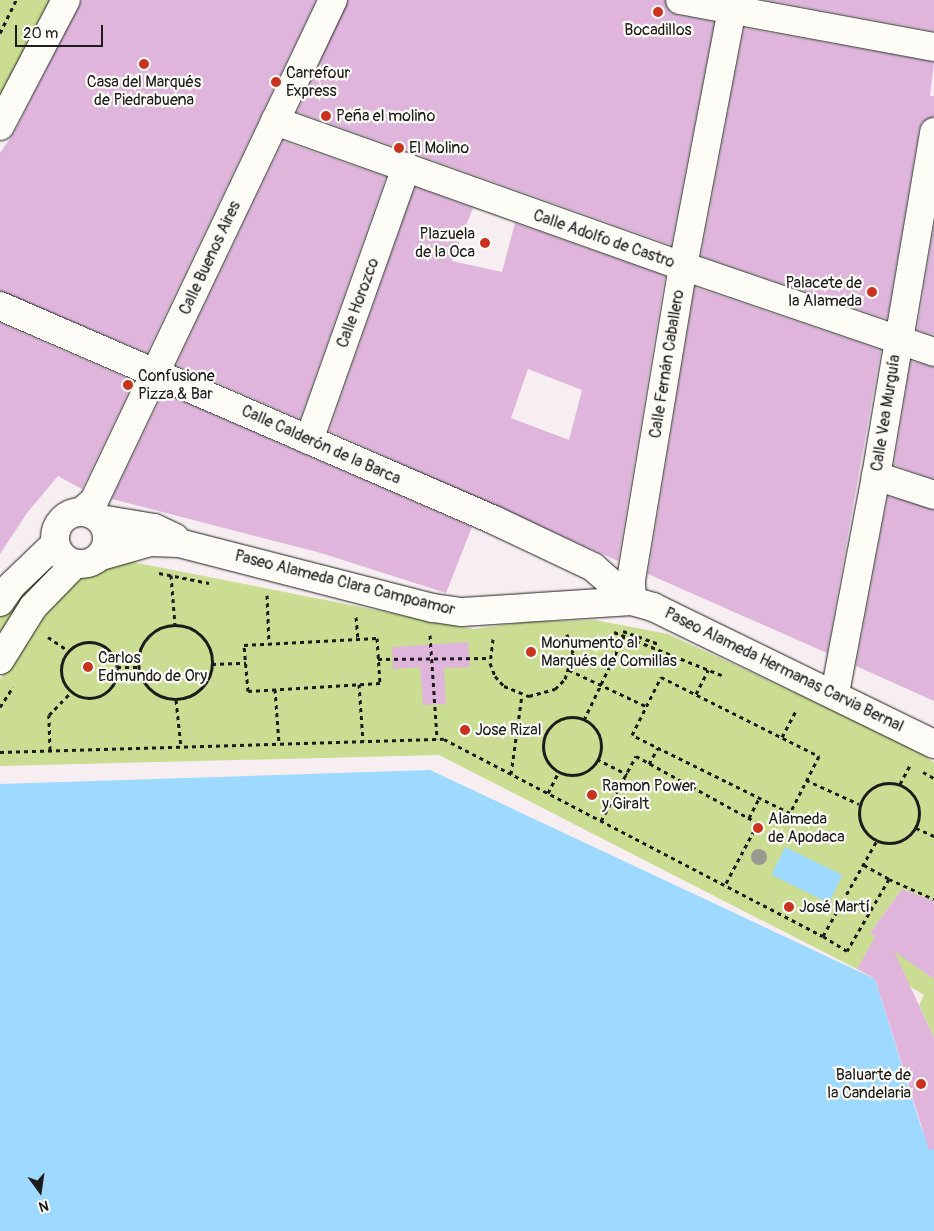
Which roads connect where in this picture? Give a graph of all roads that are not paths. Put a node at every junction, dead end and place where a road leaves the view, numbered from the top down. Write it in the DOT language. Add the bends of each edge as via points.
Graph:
graph roads {
  1 [pos="66,0"];
  2 [pos="333,0"];
  3 [pos="680,0"];
  4 [pos="732,9"];
  5 [pos="934,47"];
  6 [pos="276,121"];
  7 [pos="0,126"];
  8 [pos="934,132"];
  9 [pos="406,167"];
  10 [pos="683,266"];
  11 [pos="0,306"];
  12 [pos="897,338"];
  13 [pos="934,352"];
  14 [pos="156,372"];
  15 [pos="309,440"];
  16 [pos="876,476"];
  17 [pos="934,495"];
  18 [pos="91,515"];
  19 [pos="179,543"];
  20 [pos="55,544"];
  21 [pos="88,560"];
  22 [pos="632,601"];
  23 [pos="0,602"];
  24 [pos="0,660"];
  25 [pos="835,693"];
  26 [pos="934,744"];
  1 -- 7 [label="street"];
  2 -- 6 [label="street, Calle Buenos Aires"];
  3 -- 4 [label="street"];
  4 -- 5 [label="street"];
  4 -- 10 [label="street, Calle Fernán Caballero"];
  6 -- 9 [label="street, Calle Adolfo de Castro"];
  6 -- 14 [label="street, Calle Buenos Aires"];
  8 -- 12 [label="street, Calle Vea Murguía"];
  9 -- 10 [label="street, Calle Adolfo de Castro"];
  9 -- 15 [label="street, Calle Horozco"];
  10 -- 12 [label="street, Calle Adolfo de Castro"];
  10 -- 22 [label="street, Calle Fernán Caballero" via="631,580"];
  11 -- 14 [label="street, Calle Calderón de la Barca"];
  12 -- 13 [label="street, Calle Adolfo de Castro"];
  12 -- 16 [label="street, Calle Vea Murguía"];
  14 -- 15 [label="street, Calle Calderón de la Barca"];
  14 -- 18 [label="street, Calle Buenos Aires" via="94,501"];
  15 -- 22 [label="street, Calle Calderón de la Barca" via="593,567"];
  16 -- 17 [label="street"];
  16 -- 25 [label="street, Calle Vea Murguía"];
  18 -- 19 [label="street, Paseo Alameda Clara Campoamor" via="170,533"];
  18 -- 20 [label="street" via="60,522"];
  18 -- 21 [label="street" via="108,540"];
  19 -- 21 [label="street, Paseo Alameda Clara Campoamor" via="150,542"];
  19 -- 22 [label="street, Paseo Alameda Clara Campoamor" via="453,610"];
  20 -- 21 [label="street" via="63,557"];
  20 -- 23 [label="street" via="11,586"];
  21 -- 24 [label="street" via="33,607"];
  22 -- 25 [label="street, Paseo Alameda Hermanas Carvia Bernal" via="653,607"];
  25 -- 26 [label="street, Paseo Alameda Hermanas Carvia Bernal"];
}
